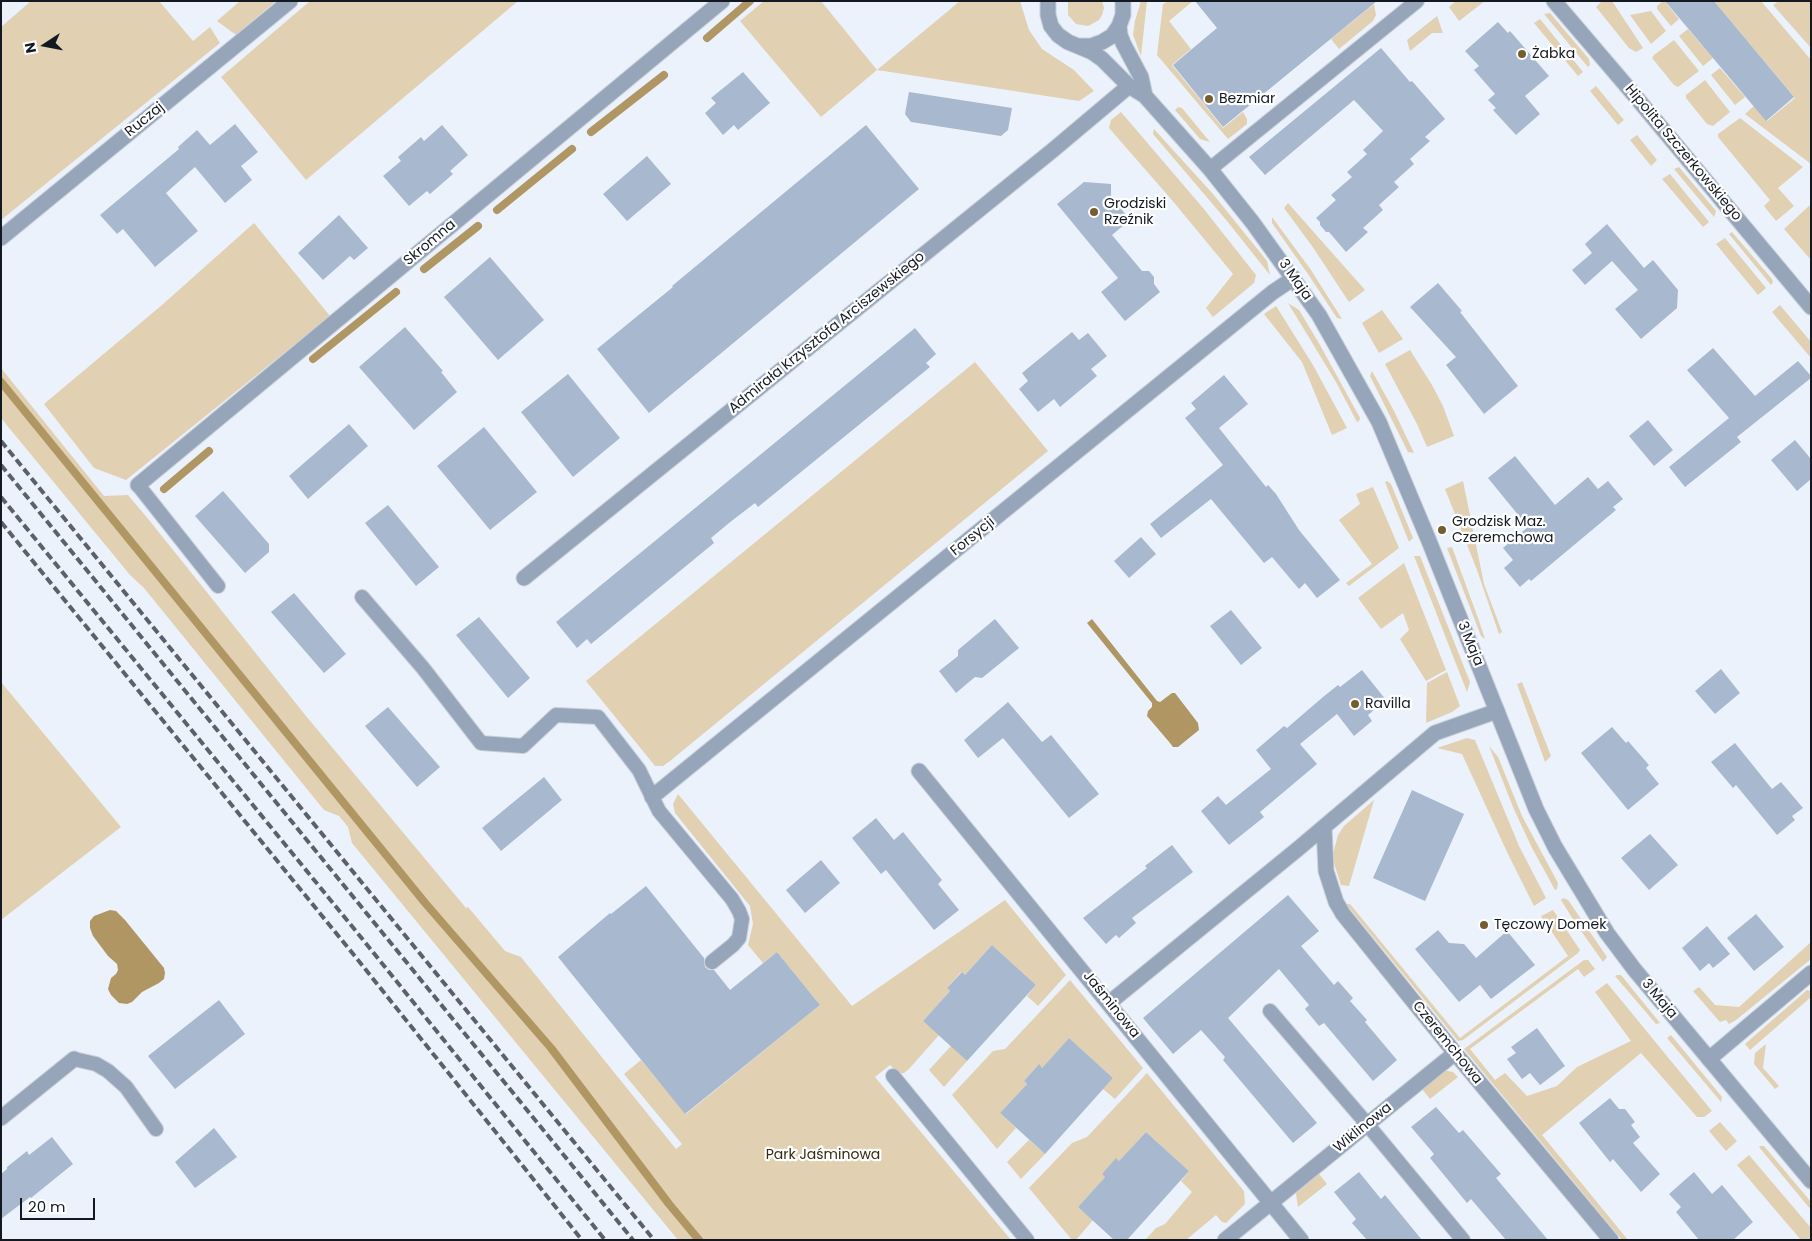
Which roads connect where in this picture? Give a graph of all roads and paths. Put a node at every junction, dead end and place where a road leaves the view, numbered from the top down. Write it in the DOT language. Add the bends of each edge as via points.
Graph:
graph roads {
  1 [pos="290,1"];
  2 [pos="722,1"];
  3 [pos="1417,1"];
  4 [pos="1554,1"];
  5 [pos="1047,2"];
  6 [pos="1124,11"];
  7 [pos="1079,46"];
  8 [pos="1129,86"];
  9 [pos="1145,96"];
  10 [pos="1210,169"];
  11 [pos="1,238"];
  12 [pos="1294,278"];
  13 [pos="1811,307"];
  14 [pos="138,485"];
  15 [pos="524,578"];
  16 [pos="218,586"];
  17 [pos="362,597"];
  18 [pos="1497,711"];
  19 [pos="919,770"];
  20 [pos="652,797"];
  21 [pos="1324,827"];
  22 [pos="712,962"];
  23 [pos="1811,974"];
  24 [pos="1110,1003"];
  25 [pos="1270,1011"];
  26 [pos="1455,1053"];
  27 [pos="74,1059"];
  28 [pos="1709,1060"];
  29 [pos="894,1076"];
  30 [pos="1,1118"];
  31 [pos="1367,1124"];
  32 [pos="156,1129"];
  33 [pos="1811,1181"];
  34 [pos="1270,1202"];
  35 [pos="1027,1240"];
  36 [pos="1225,1240"];
  37 [pos="1301,1240"];
  38 [pos="1462,1240"];
  39 [pos="1610,1240"];
  1 -- 11 [label="street, Ruczaj"];
  2 -- 14 [label="street, Skromna"];
  3 -- 10 [label="lane"];
  4 -- 13 [label="street, Hipolita Szczerkowskiego"];
  5 -- 7 [label="street, 3 Maja" via="1050,20 1058,35"];
  6 -- 7 [label="street, 3 Maja" via="1112,36 1091,46"];
  6 -- 9 [label="street, 3 Maja" via="1120,35 1141,77"];
  7 -- 8 [label="street, 3 Maja" via="1102,59"];
  8 -- 9 [label="street, 3 Maja"];
  8 -- 15 [label="street, Admirała Krzysztofa Arciszewskiego"];
  9 -- 10 [label="street, 3 Maja"];
  10 -- 12 [label="street, 3 Maja"];
  12 -- 18 [label="street, 3 Maja" via="1324,323 1379,422"];
  12 -- 20 [label="street, Forsycji"];
  14 -- 16 [label="lane"];
  17 -- 20 [label="lane" via="481,742 523,746 556,715 598,717 638,770"];
  18 -- 21 [label="street" via="1435,733"];
  18 -- 28 [label="street, 3 Maja" via="1536,809 1576,884 1634,969"];
  19 -- 24 [label="street, Jaśminowa"];
  20 -- 22 [label="lane" via="659,811 732,899 742,919 739,938"];
  21 -- 24 [label="street"];
  21 -- 26 [label="street, Czeremchowa" via="1326,871 1336,902"];
  23 -- 28 [label="street"];
  24 -- 34 [label="street, Jaśminowa"];
  25 -- 31 [label="lane"];
  26 -- 31 [label="street, Wiklinowa"];
  26 -- 39 [label="street, Czeremchowa"];
  27 -- 30 [label="street"];
  27 -- 32 [label="lane" via="96,1064 108,1071 126,1087"];
  28 -- 33 [label="street, 3 Maja"];
  29 -- 35 [label="lane"];
  31 -- 34 [label="street, Wiklinowa"];
  31 -- 38 [label="lane"];
  34 -- 36 [label="street, Wiklinowa"];
  34 -- 37 [label="street, Jaśminowa"];
}
